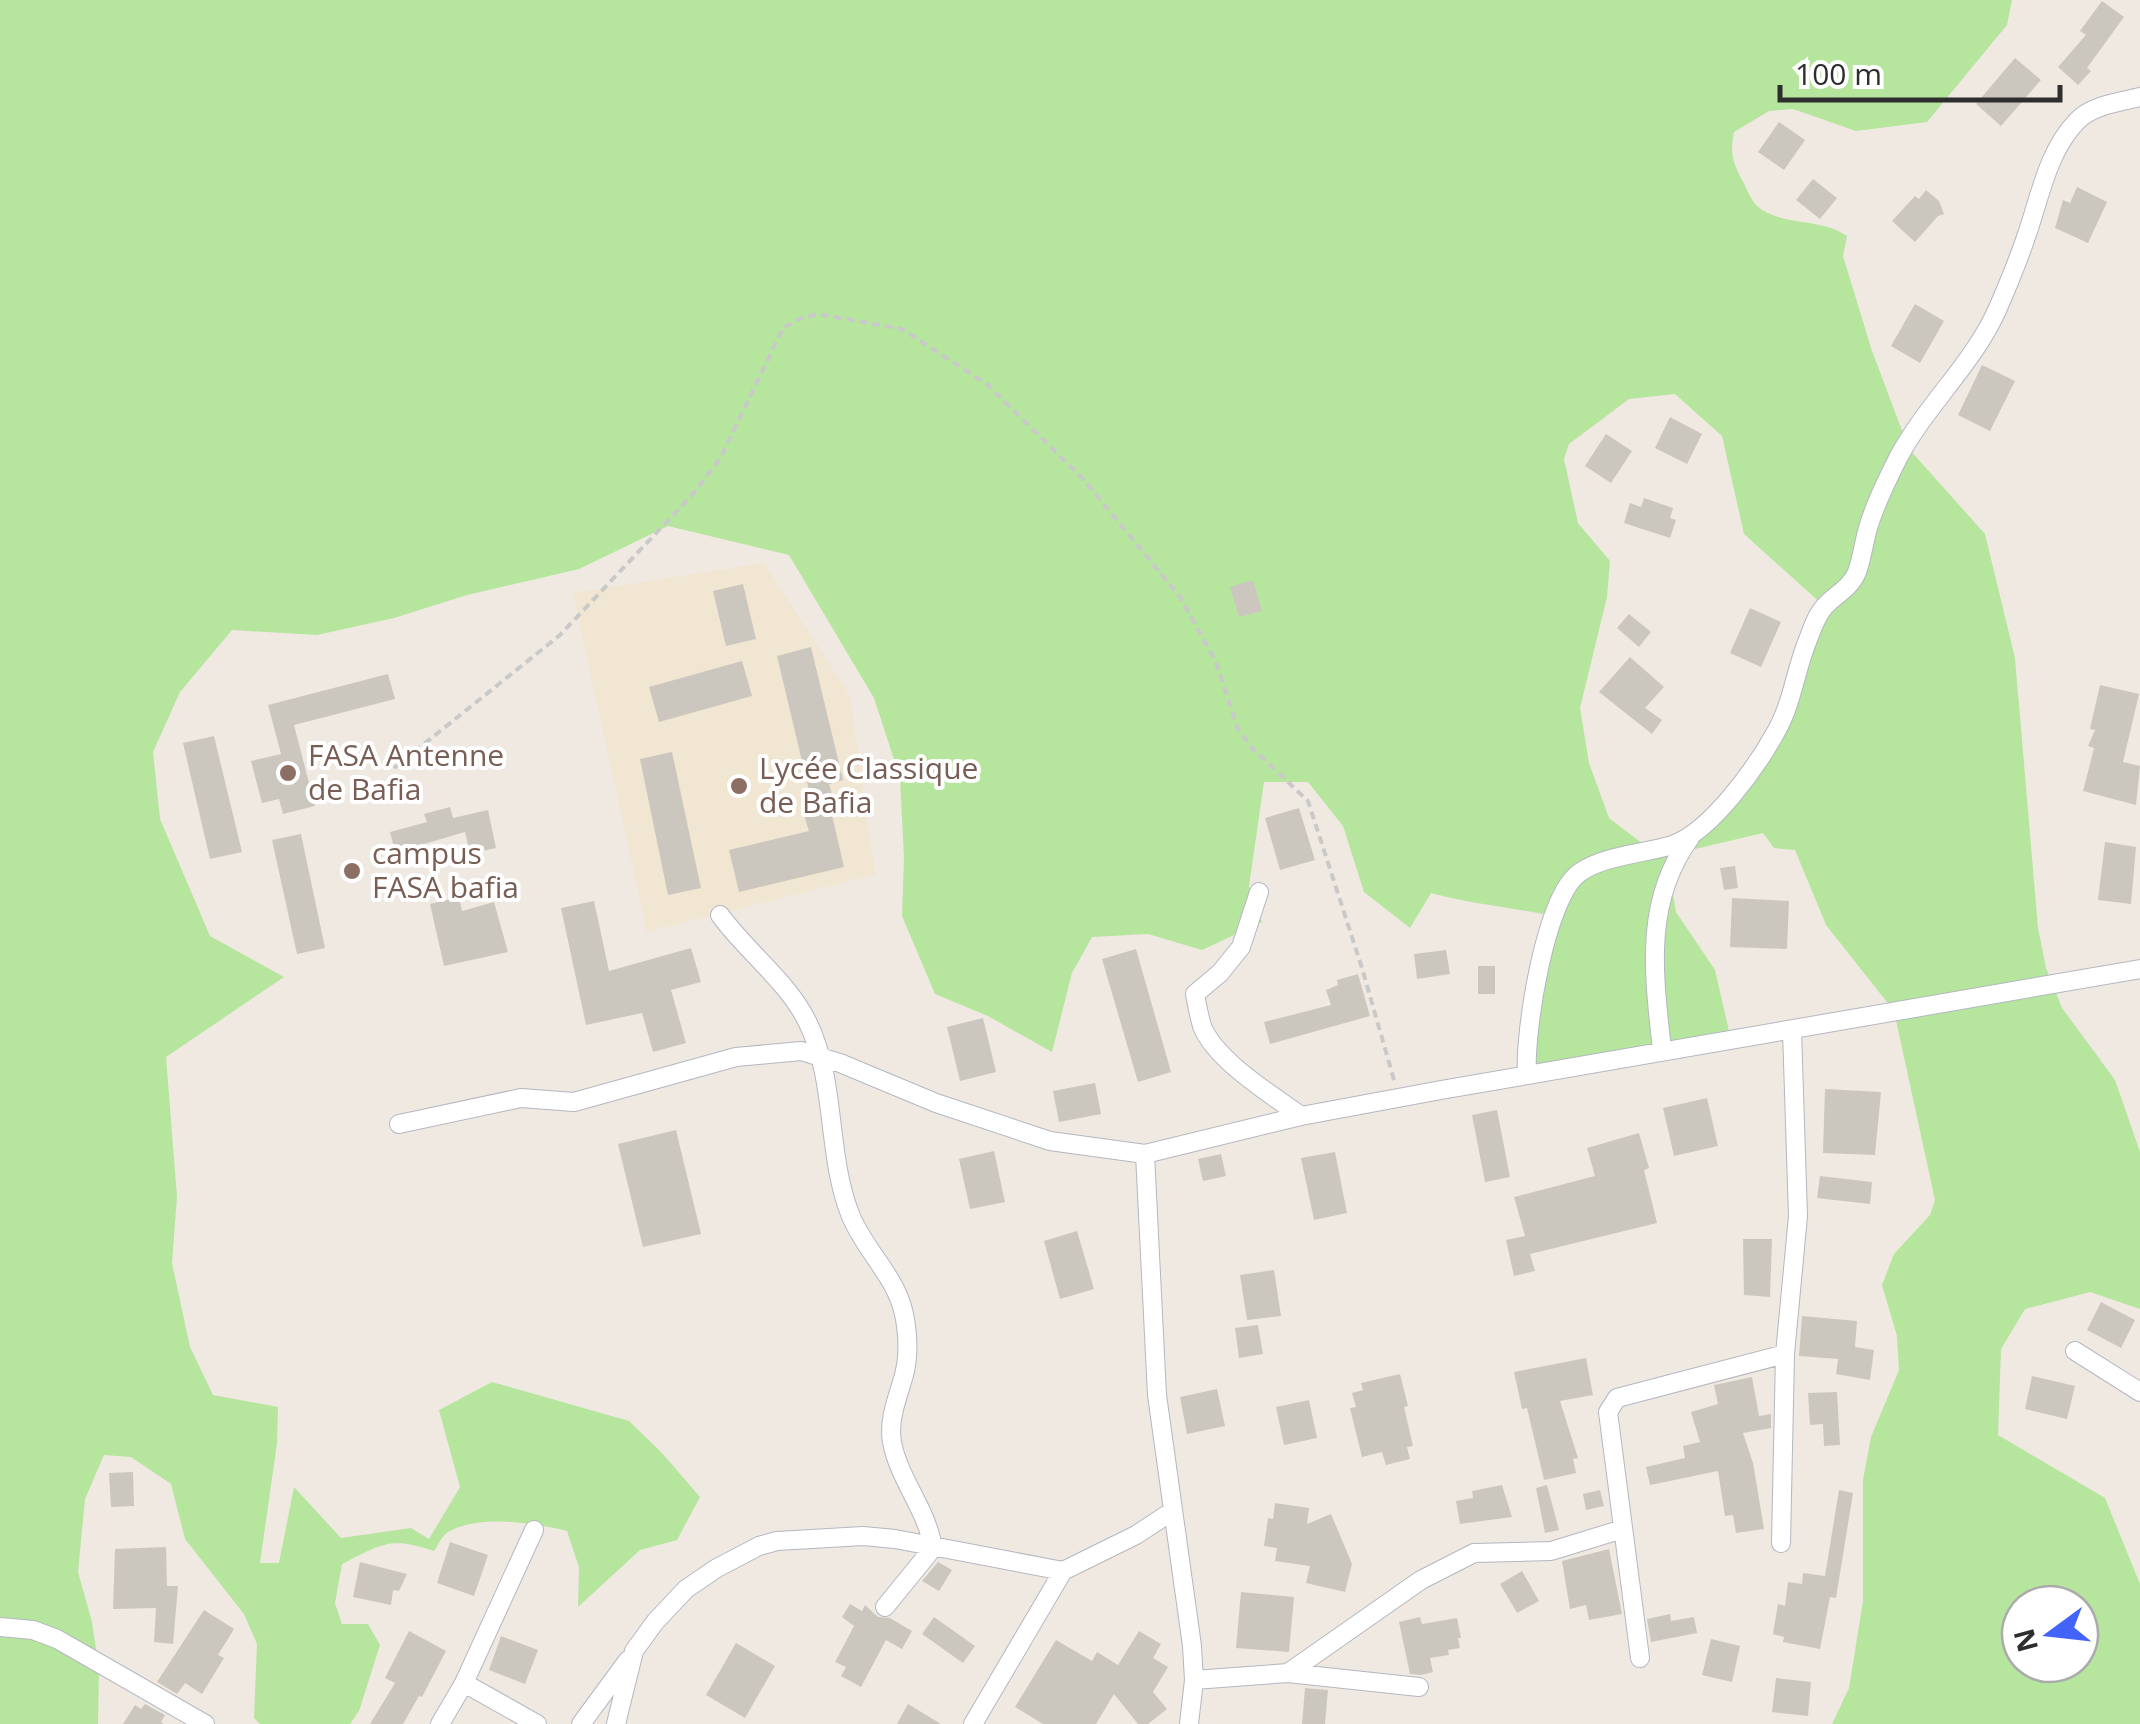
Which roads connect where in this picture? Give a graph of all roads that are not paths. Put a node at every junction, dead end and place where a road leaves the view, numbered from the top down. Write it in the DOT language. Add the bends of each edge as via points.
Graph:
graph roads {
  1 [pos="2140,97"];
  2 [pos="1690,838"];
  3 [pos="1259,892"];
  4 [pos="720,915"];
  5 [pos="2140,969"];
  6 [pos="1792,1031"];
  7 [pos="1662,1050"];
  8 [pos="820,1057"];
  9 [pos="1527,1074"];
  10 [pos="1301,1116"];
  11 [pos="399,1124"];
  12 [pos="1146,1154"];
  13 [pos="2075,1351"];
  14 [pos="1785,1354"];
  15 [pos="2140,1392"];
  16 [pos="1171,1512"];
  17 [pos="1623,1529"];
  18 [pos="534,1530"];
  19 [pos="1781,1544"];
  20 [pos="933,1548"];
  21 [pos="1063,1570"];
  22 [pos="885,1607"];
  23 [pos="0,1627"];
  24 [pos="634,1651"];
  25 [pos="1640,1658"];
  26 [pos="1288,1674"];
  27 [pos="1194,1680"];
  28 [pos="464,1683"];
  29 [pos="1419,1687"];
  30 [pos="205,1724"];
  31 [pos="440,1724"];
  32 [pos="537,1724"];
  33 [pos="581,1724"];
  34 [pos="616,1724"];
  35 [pos="973,1724"];
  36 [pos="1190,1724"];
  1 -- 2 [label="street" via="2078,119 2054,154 1997,311 1900,456 1875,507 1856,573 1824,606 1798,661 1778,728 1722,808"];
  2 -- 7 [label="street" via="1667,874 1656,934"];
  2 -- 9 [label="street" via="1593,866 1564,890 1534,996"];
  3 -- 10 [label="street" via="1240,948 1195,994 1203,1029 1218,1048"];
  4 -- 8 [label="street" via="793,999"];
  5 -- 6 [label="street"];
  6 -- 7 [label="street"];
  6 -- 14 [label="street" via="1798,1216"];
  7 -- 9 [label="street"];
  8 -- 11 [label="street" via="800,1051 736,1056 574,1102 521,1098"];
  8 -- 12 [label="street" via="1050,1142"];
  8 -- 20 [label="street" via="849,1212 904,1313 907,1357 891,1439"];
  9 -- 10 [label="street"];
  10 -- 12 [label="street"];
  12 -- 16 [label="street"];
  13 -- 15 [label="street"];
  14 -- 17 [label="street" via="1616,1398 1608,1412"];
  14 -- 19 [label="street"];
  16 -- 21 [label="street"];
  16 -- 27 [label="street"];
  17 -- 25 [label="street"];
  17 -- 26 [label="street" via="1551,1551 1474,1553 1421,1580"];
  18 -- 28 [label="street"];
  20 -- 21 [label="street"];
  20 -- 22 [label="street"];
  20 -- 24 [label="street" via="863,1536 759,1546 686,1589"];
  21 -- 35 [label="street"];
  23 -- 30 [label="street" via="56,1638"];
  24 -- 33 [label="street"];
  24 -- 34 [label="street"];
  26 -- 27 [label="street"];
  26 -- 29 [label="street"];
  27 -- 36 [label="street"];
  28 -- 31 [label="street"];
  28 -- 32 [label="street"];
}
